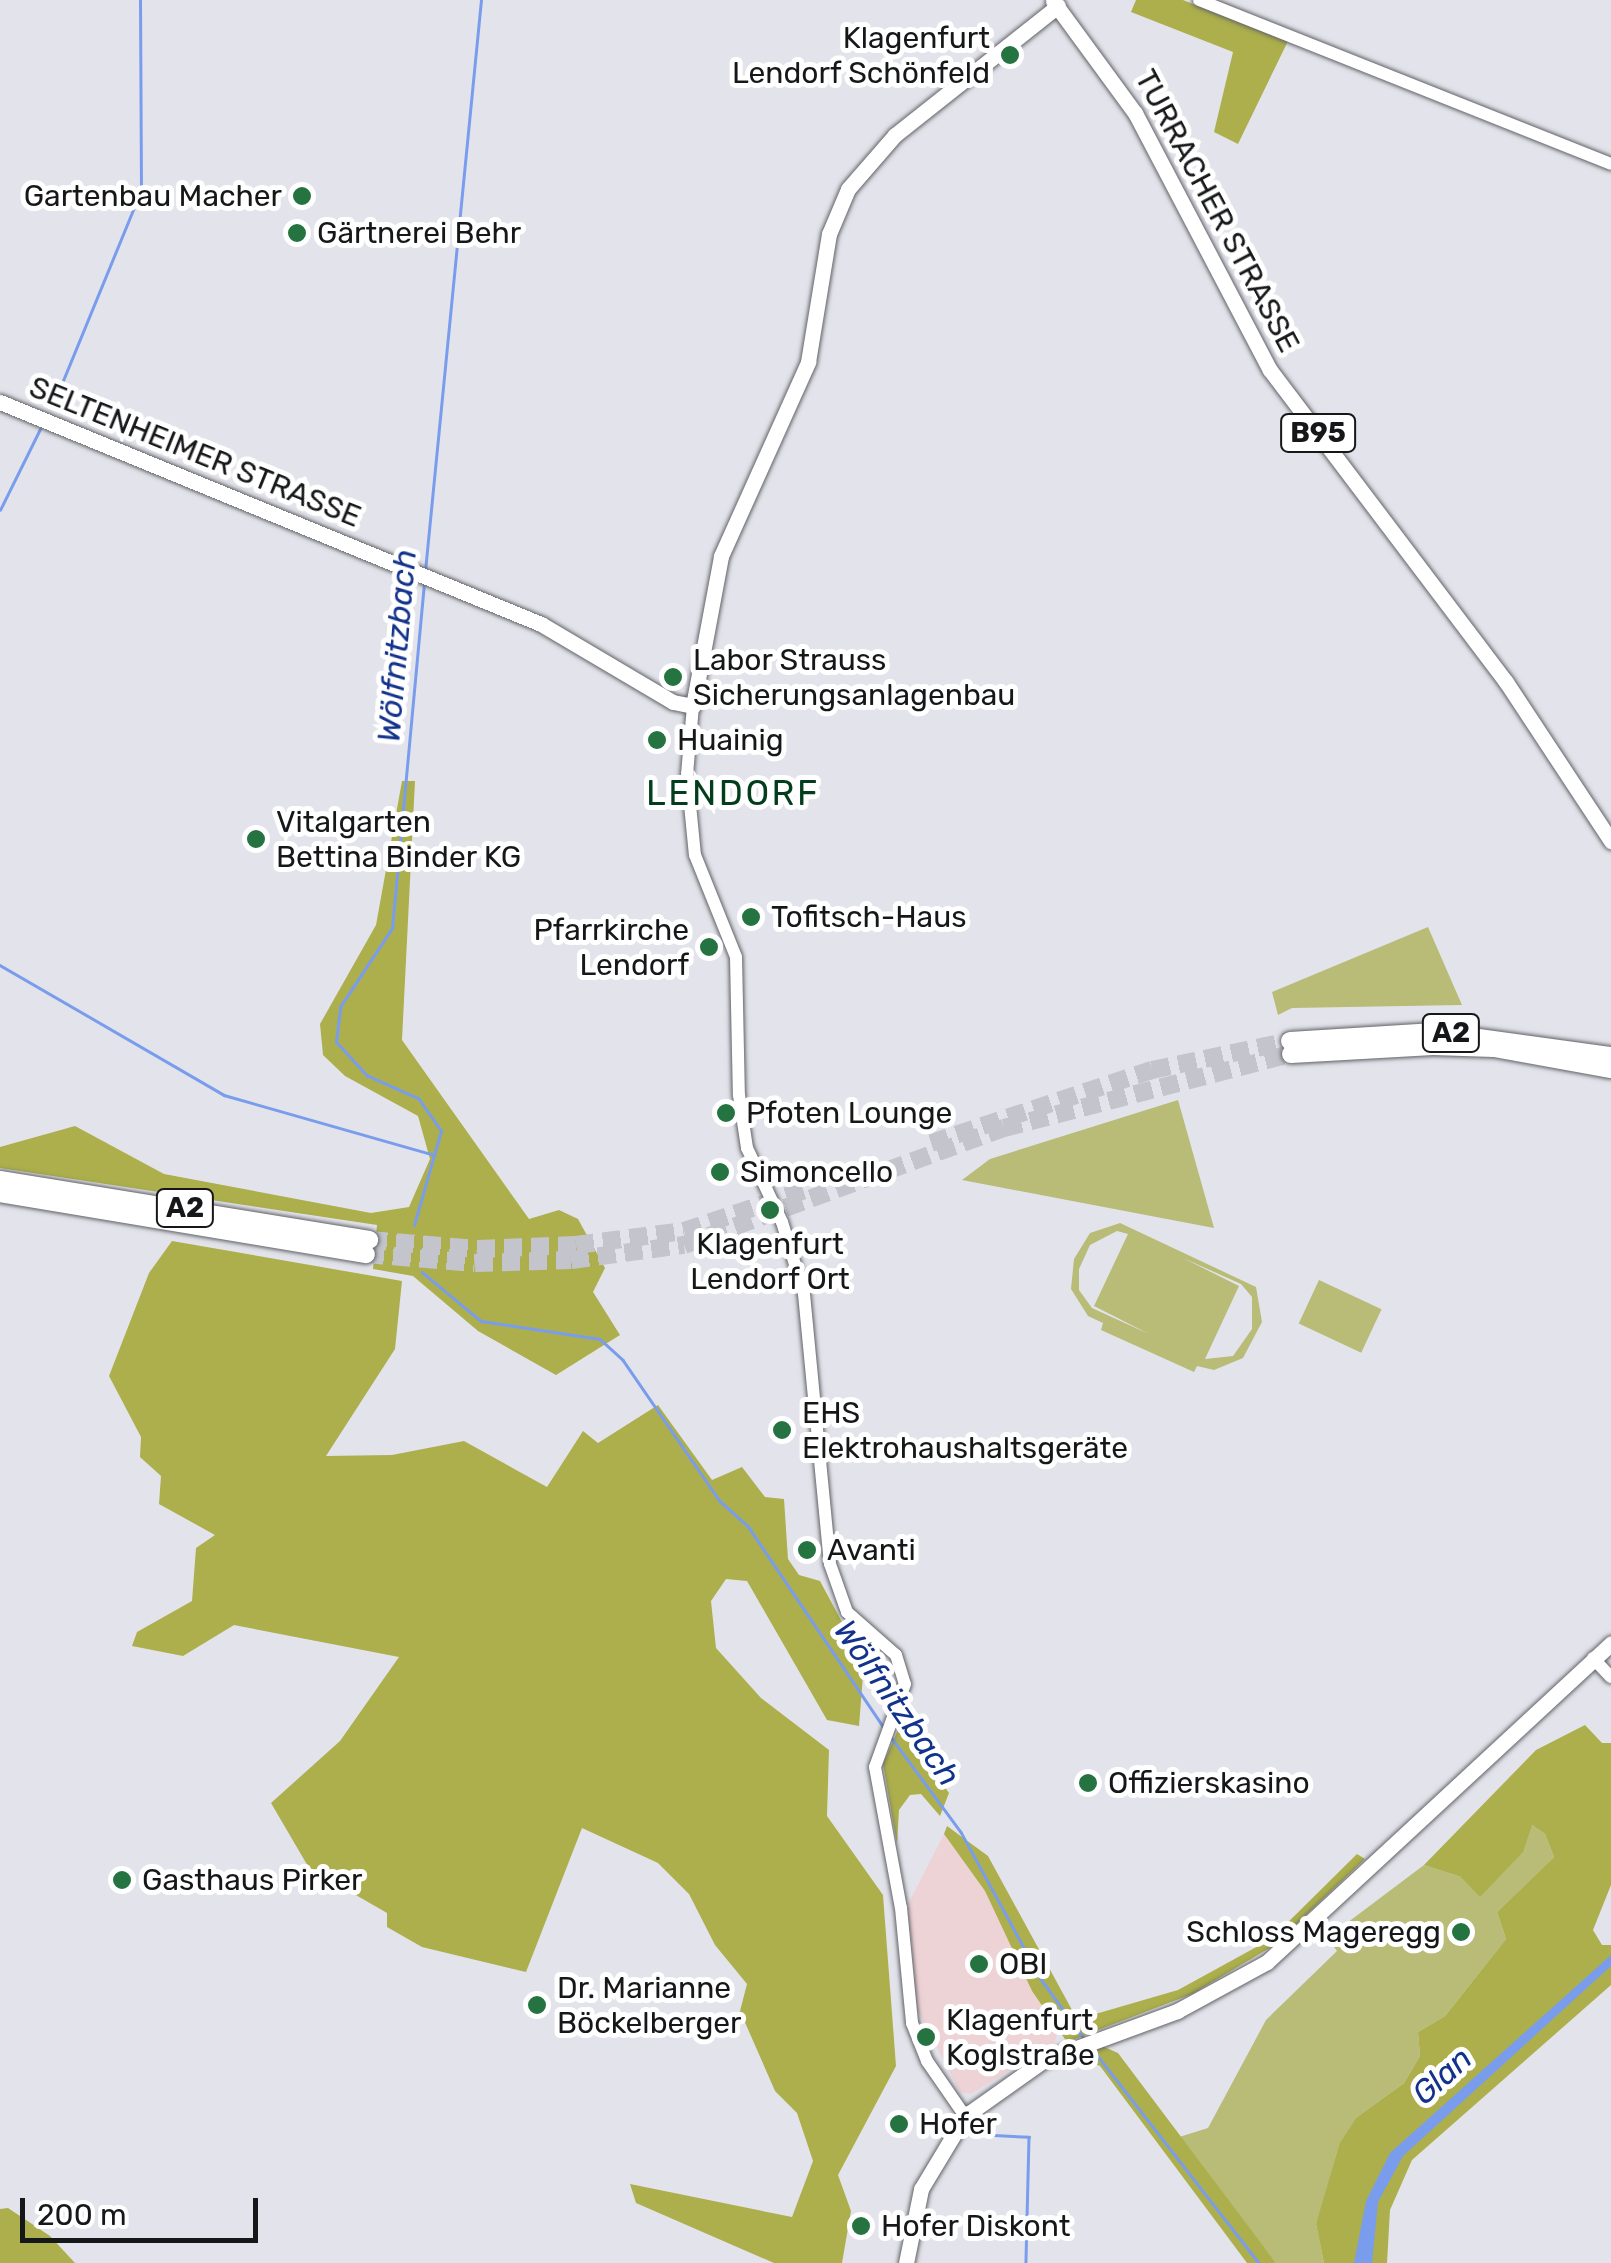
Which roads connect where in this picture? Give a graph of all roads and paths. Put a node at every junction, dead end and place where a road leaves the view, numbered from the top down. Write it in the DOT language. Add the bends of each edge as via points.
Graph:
graph roads {
  1 [pos="1199,0"];
  2 [pos="1058,2"];
  3 [pos="1611,164"];
  4 [pos="0,402"];
  5 [pos="693,706"];
  6 [pos="1611,841"];
  7 [pos="1611,1056"];
  8 [pos="1611,1069"];
  9 [pos="0,1180"];
  10 [pos="0,1194"];
  11 [pos="1611,1643"];
  12 [pos="1593,1658"];
  13 [pos="1611,1677"];
  14 [pos="966,2116"];
  15 [pos="906,2263"];
  1 -- 3 [label="street"];
  2 -- 5 [label="main road" via="895,136 848,189 829,234 808,362 721,556"];
  2 -- 6 [label="main road, TURRACHER STRASSE / B95" via="1135,113 1270,370 1506,682"];
  4 -- 5 [label="main road, SELTENHEIMER STRASSE" via="542,624 673,702"];
  5 -- 14 [label="street" via="687,774 695,855 736,956 738,1095 746,1148 782,1222 804,1294 830,1564 847,1612 903,1670 876,1777 902,1908 912,2024 927,2061"];
  7 -- 8 [label="highway, A2" via="1435,1032 1291,1048 1512,1051"];
  9 -- 10 [label="highway, A2" via="368,1247"];
  11 -- 12 [label="main road"];
  12 -- 13 [label="street"];
  12 -- 14 [label="main road" via="1292,1943 1197,2002 1067,2050 1000,2086"];
  14 -- 15 [label="main road" via="922,2189"];
}
